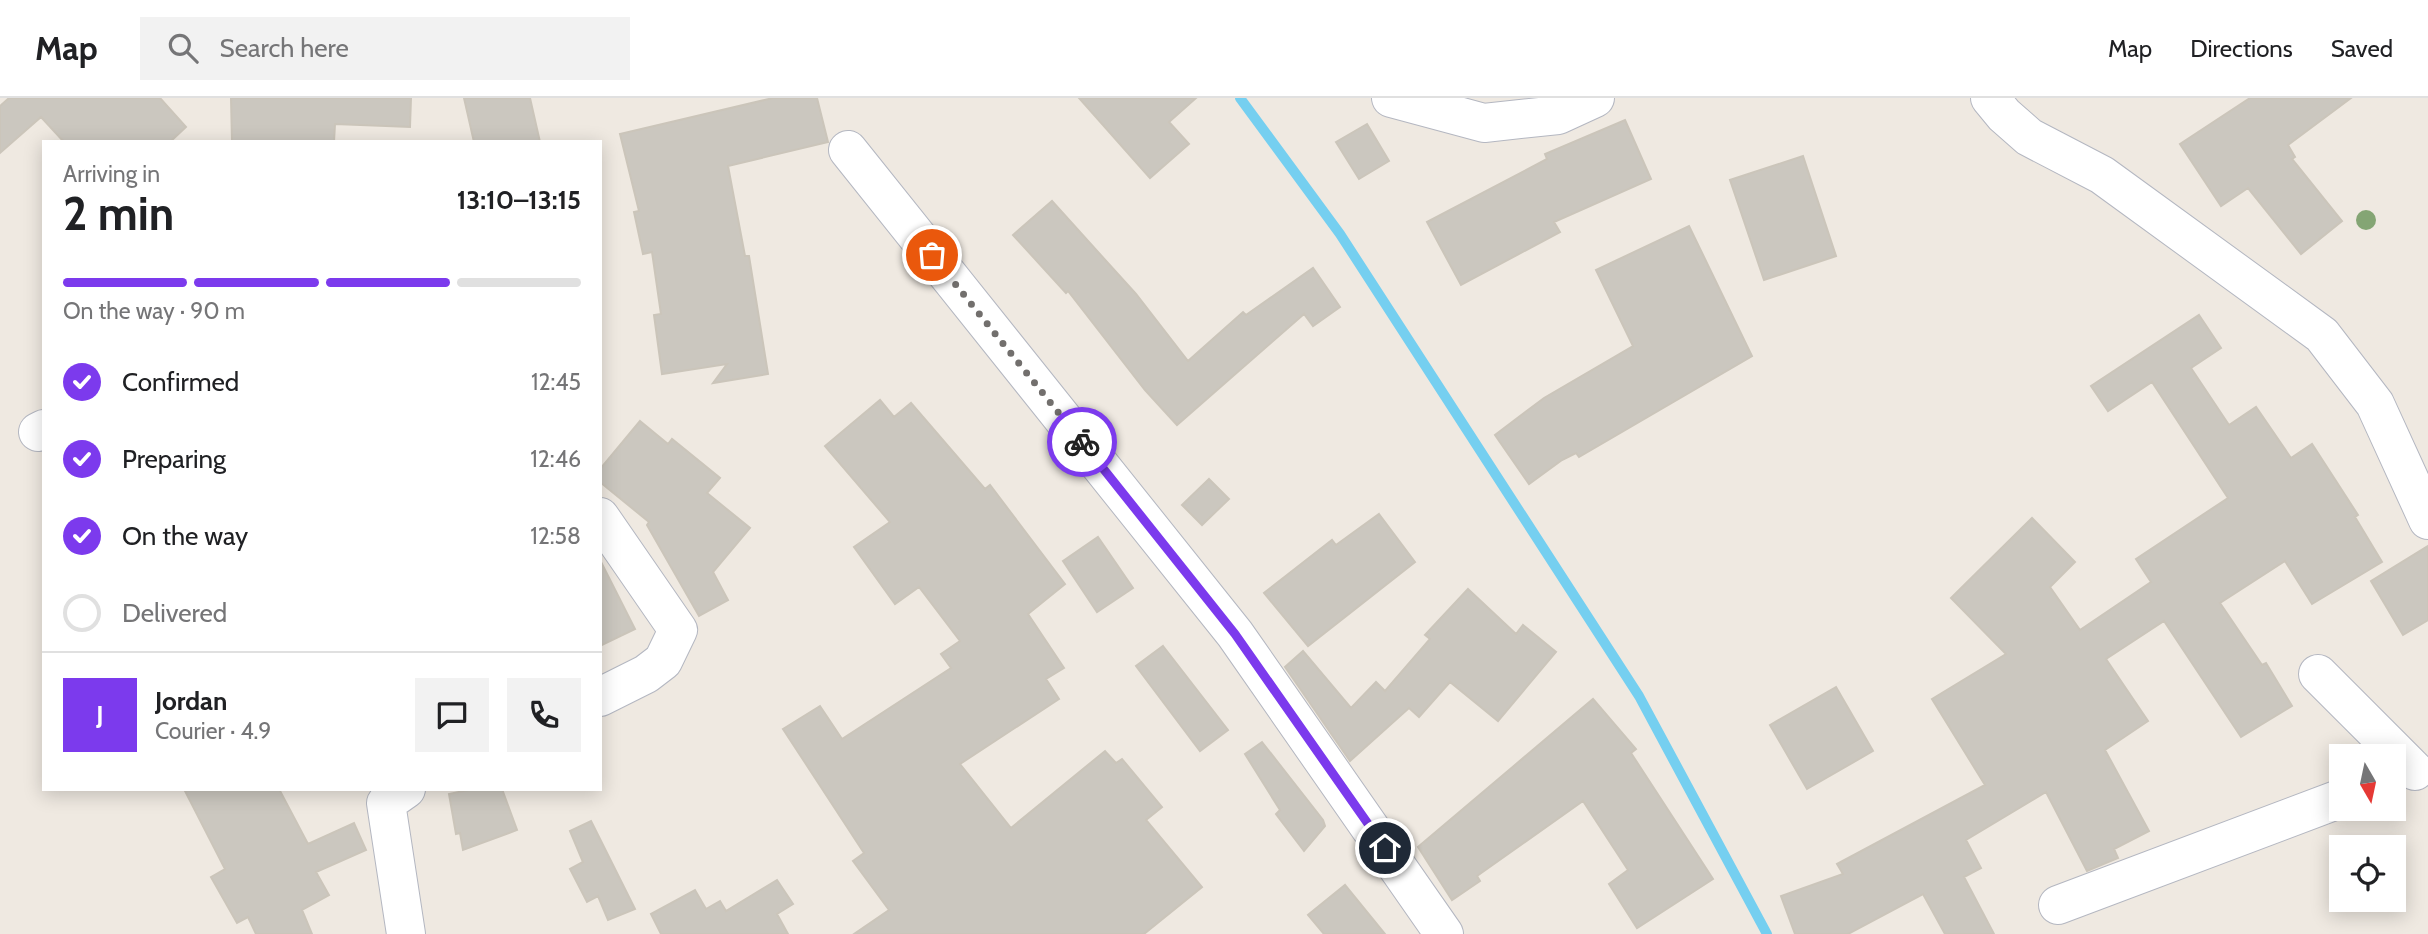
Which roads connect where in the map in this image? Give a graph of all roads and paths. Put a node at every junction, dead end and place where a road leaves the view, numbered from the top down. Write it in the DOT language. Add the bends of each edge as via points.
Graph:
graph roads {
  1 [pos="1391,98"];
  2 [pos="1595,98"];
  3 [pos="1990,98"];
  4 [pos="848,150"];
  5 [pos="602,520"];
  6 [pos="2428,520"];
  7 [pos="2318,674"];
  8 [pos="602,696"];
  9 [pos="2412,773"];
  10 [pos="403,791"];
  11 [pos="2329,803"];
  12 [pos="2058,905"];
  13 [pos="406,934"];
  14 [pos="1444,934"];
  1 -- 2 [label="street" via="1485,123 1558,115"];
  3 -- 6 [label="street" via="2029,136 2102,175 2322,335 2375,404"];
  4 -- 14 [label="street" via="1235,634"];
  5 -- 8 [label="street" via="678,630 663,662"];
  7 -- 9 [label="street"];
  10 -- 13 [label="street" via="386,803"];
  11 -- 12 [label="street"];
}
